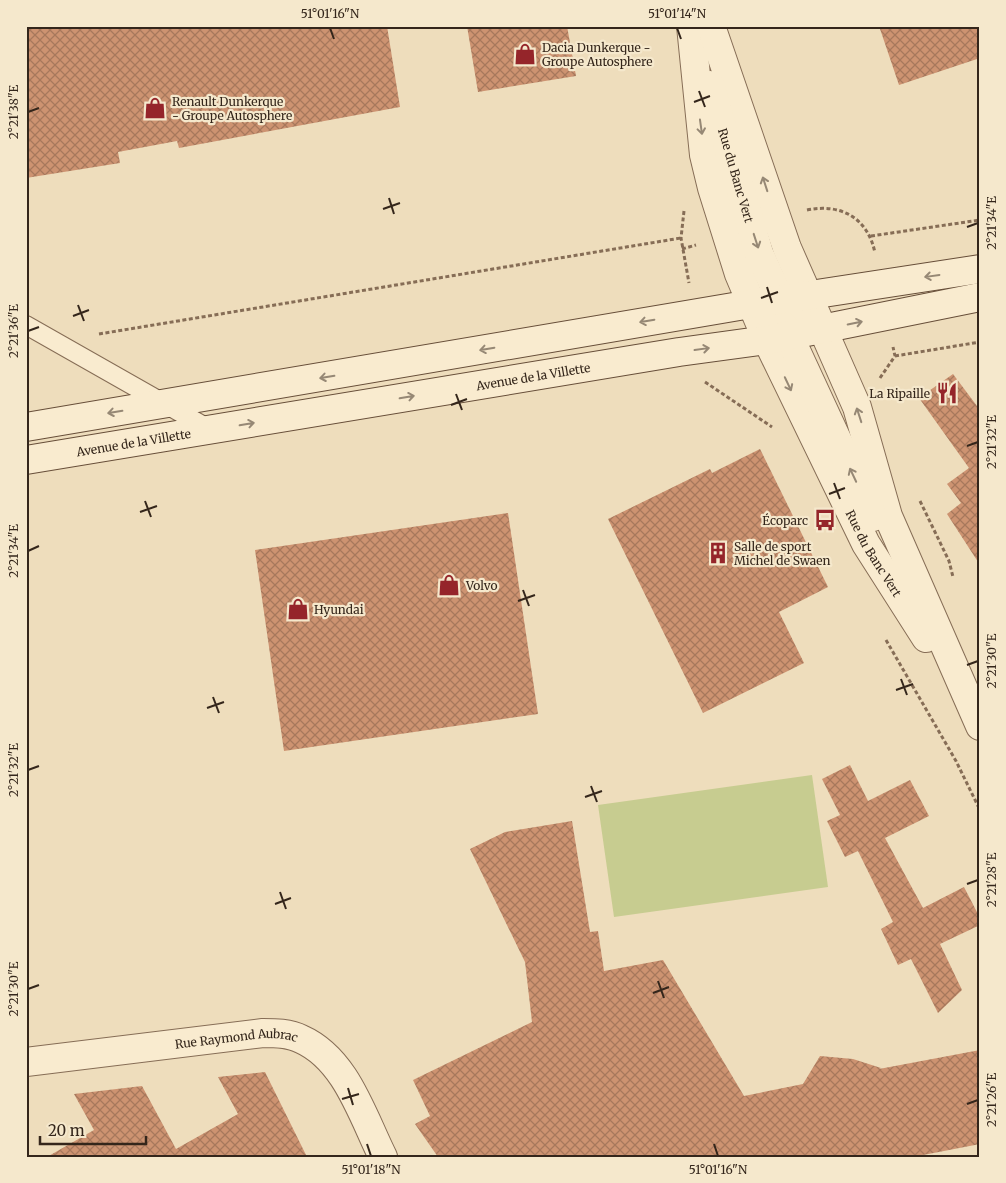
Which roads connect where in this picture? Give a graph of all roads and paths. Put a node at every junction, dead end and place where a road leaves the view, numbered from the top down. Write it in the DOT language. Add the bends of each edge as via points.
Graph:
graph roads {
  1 [pos="692,26"];
  2 [pos="711,26"];
  3 [pos="807,210"];
  4 [pos="980,220"];
  5 [pos="681,238"];
  6 [pos="980,269"];
  7 [pos="794,297"];
  8 [pos="980,298"];
  9 [pos="751,304"];
  10 [pos="26,325"];
  11 [pos="823,329"];
  12 [pos="778,338"];
  13 [pos="55,341"];
  14 [pos="980,342"];
  15 [pos="876,381"];
  16 [pos="713,386"];
  17 [pos="165,404"];
  18 [pos="26,427"];
  19 [pos="773,428"];
  20 [pos="212,430"];
  21 [pos="26,460"];
  22 [pos="928,609"];
  23 [pos="976,719"];
  24 [pos="26,1062"];
  25 [pos="383,1157"];
  1 -- 7 [label="street, Rue du Banc Vert, one-way" via="754,236"];
  1 -- 9 [label="street, Rue du Banc Vert, one-way" via="707,172 733,258"];
  7 -- 2 [label="street, Rue du Banc Vert, one-way" via="776,220"];
  3 -- 4 [label="path" via="820,207 839,210 859,222 872,236"];
  5 -- 13 [label="path"];
  6 -- 7 [label="street, one-way"];
  7 -- 9 [label="street"];
  7 -- 11 [label="street, Rue du Banc Vert" via="797,316"];
  11 -- 8 [label="street, Avenue de la Villette, one-way"];
  9 -- 12 [label="street, Rue du Banc Vert"];
  9 -- 17 [label="street, one-way"];
  10 -- 13 [label="lane"];
  11 -- 12 [label="street, Avenue de la Villette"];
  22 -- 11 [label="street, Rue du Banc Vert, one-way" via="886,510 857,407"];
  20 -- 12 [label="street, Avenue de la Villette, one-way"];
  22 -- 12 [label="street, Rue du Banc Vert, one-way" via="872,515"];
  12 -- 23 [label="street, Rue du Banc Vert, one-way" via="866,544"];
  13 -- 17 [label="lane"];
  14 -- 15 [label="path" via="895,356 883,376"];
  16 -- 19 [label="path"];
  17 -- 18 [label="street, one-way"];
  17 -- 20 [label="lane"];
  20 -- 21 [label="street, Avenue de la Villette"];
  22 -- 23 [label="street, Rue du Banc Vert"];
  24 -- 25 [label="street, Rue Raymond Aubrac" via="263,1033 300,1038 321,1051 343,1077"];
}
